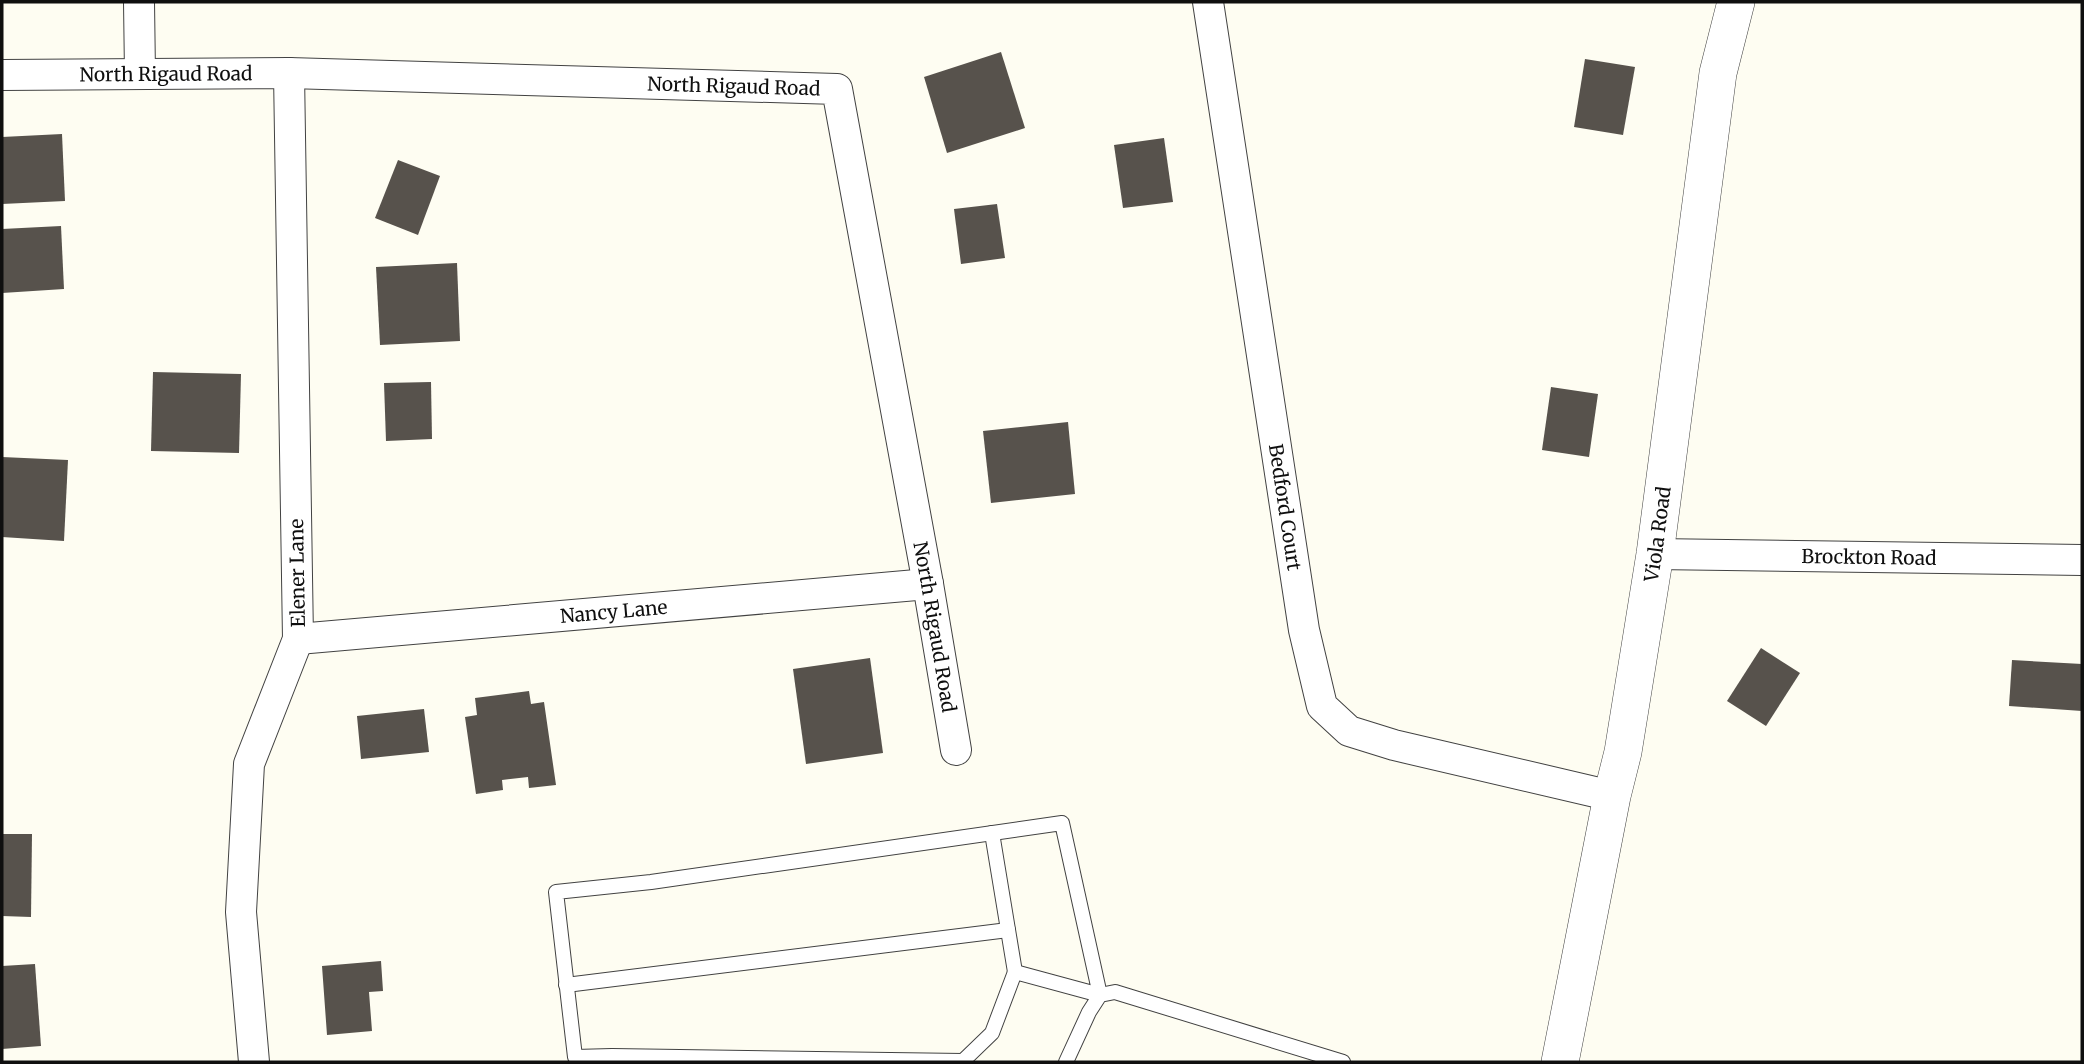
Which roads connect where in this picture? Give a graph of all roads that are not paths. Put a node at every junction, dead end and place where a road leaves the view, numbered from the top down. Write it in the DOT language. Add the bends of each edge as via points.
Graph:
graph roads {
  1 [pos="139,2"];
  2 [pos="1208,2"];
  3 [pos="1735,2"];
  4 [pos="289,73"];
  5 [pos="140,74"];
  6 [pos="2,75"];
  7 [pos="1656,554"];
  8 [pos="2082,560"];
  9 [pos="928,584"];
  10 [pos="298,639"];
  11 [pos="956,750"];
  12 [pos="1612,796"];
  13 [pos="992,833"];
  14 [pos="1008,930"];
  15 [pos="1015,972"];
  16 [pos="566,985"];
  17 [pos="1100,995"];
  18 [pos="254,1062"];
  19 [pos="1066,1062"];
  20 [pos="1343,1062"];
  21 [pos="1560,1062"];
  1 -- 5 [label="street"];
  2 -- 12 [label="street, Bedford Court" via="1304,630 1322,706 1349,731 1371,738"];
  3 -- 7 [label="street, Viola Road" via="1718,73"];
  4 -- 5 [label="street, North Rigaud Road"];
  4 -- 9 [label="street, North Rigaud Road" via="837,89"];
  4 -- 10 [label="street, Elener Lane"];
  5 -- 6 [label="street, North Rigaud Road"];
  7 -- 8 [label="street, Brockton Road"];
  7 -- 12 [label="street, Viola Road"];
  9 -- 10 [label="street, Nancy Lane"];
  9 -- 11 [label="street, North Rigaud Road"];
  10 -- 18 [label="street, Elener Lane" via="249,764 241,912"];
  12 -- 21 [label="street, Viola Road"];
  13 -- 14 [label="lane"];
  13 -- 16 [label="lane" via="556,892"];
  13 -- 17 [label="lane" via="1062,823"];
  14 -- 15 [label="lane"];
  14 -- 16 [label="lane"];
  15 -- 16 [label="lane" via="992,1033 963,1061 575,1057"];
  15 -- 17 [label="lane"];
  17 -- 19 [label="lane"];
  17 -- 20 [label="lane" via="1115,992"];
}
